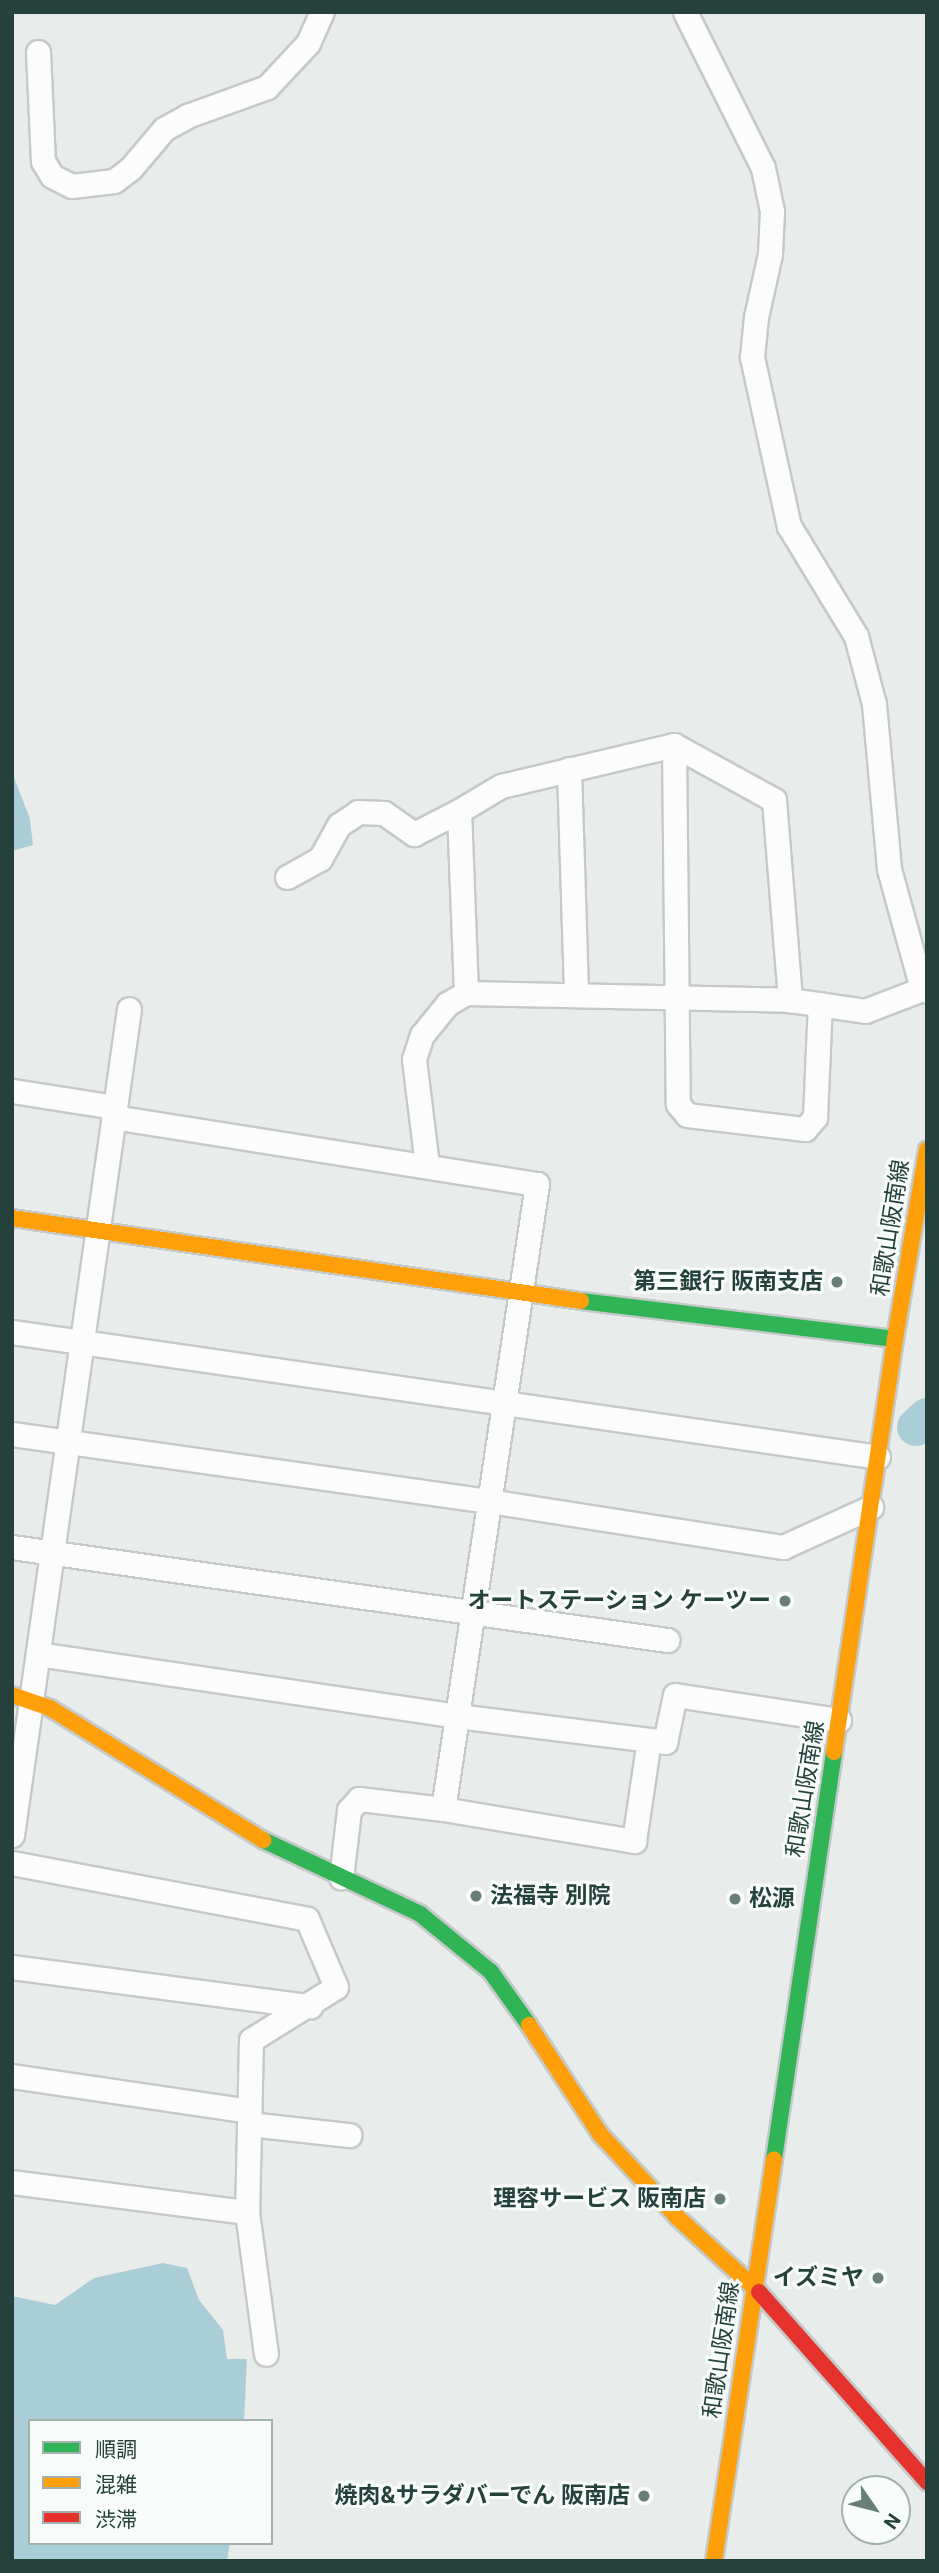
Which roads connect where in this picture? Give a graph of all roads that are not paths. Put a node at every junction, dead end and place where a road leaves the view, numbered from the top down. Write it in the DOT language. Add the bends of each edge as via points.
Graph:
graph roads {
  1 [pos="322,12"];
  2 [pos="685,12"];
  3 [pos="38,52"];
  4 [pos="674,745"];
  5 [pos="569,769"];
  6 [pos="458,811"];
  7 [pos="287,877"];
  8 [pos="924,990"];
  9 [pos="466,993"];
  10 [pos="576,995"];
  11 [pos="677,997"];
  12 [pos="790,1000"];
  13 [pos="820,1004"];
  14 [pos="129,1009"];
  15 [pos="12,1091"];
  16 [pos="114,1112"];
  17 [pos="927,1150"];
  18 [pos="427,1165"];
  19 [pos="12,1218"];
  20 [pos="96,1230"];
  21 [pos="519,1294"];
  22 [pos="12,1332"];
  23 [pos="895,1339"];
  24 [pos="82,1342"];
  25 [pos="503,1405"];
  26 [pos="12,1434"];
  27 [pos="69,1441"];
  28 [pos="878,1457"];
  29 [pos="489,1501"];
  30 [pos="871,1507"];
  31 [pos="12,1547"];
  32 [pos="52,1553"];
  33 [pos="472,1614"];
  34 [pos="667,1640"];
  35 [pos="38,1654"];
  36 [pos="22,1698"];
  37 [pos="457,1716"];
  38 [pos="839,1720"];
  39 [pos="649,1740"];
  40 [pos="18,1762"];
  41 [pos="443,1809"];
  42 [pos="12,1835"];
  43 [pos="12,1863"];
  44 [pos="341,1878"];
  45 [pos="12,1967"];
  46 [pos="310,2006"];
  47 [pos="12,2076"];
  48 [pos="249,2118"];
  49 [pos="349,2135"];
  50 [pos="12,2182"];
  51 [pos="247,2212"];
  52 [pos="754,2286"];
  53 [pos="266,2354"];
  54 [pos="927,2482"];
  55 [pos="714,2561"];
  1 -- 3 [label="street" via="308,43 267,87 164,129 114,181 72,186 52,176 43,161"];
  2 -- 8 [label="street" via="763,168 772,221 752,357 789,526 856,636 874,704 889,869"];
  4 -- 5 [label="street"];
  4 -- 11 [label="street"];
  4 -- 12 [label="street" via="774,800"];
  5 -- 6 [label="street" via="501,786"];
  5 -- 10 [label="street"];
  6 -- 7 [label="street" via="414,834 384,813 358,812 339,825 320,859"];
  6 -- 9 [label="street"];
  8 -- 13 [label="street" via="865,1011"];
  9 -- 10 [label="street"];
  9 -- 18 [label="street" via="447,1004 422,1035 414,1059"];
  10 -- 11 [label="street"];
  11 -- 12 [label="street"];
  11 -- 13 [label="street" via="678,1104 687,1115 805,1129 815,1117"];
  12 -- 13 [label="street"];
  14 -- 16 [label="street"];
  15 -- 16 [label="street"];
  16 -- 18 [label="street"];
  16 -- 20 [label="street"];
  17 -- 23 [label="street, 和歌山阪南線"];
  18 -- 21 [label="street" via="537,1184"];
  19 -- 20 [label="street"];
  20 -- 21 [label="street"];
  20 -- 24 [label="street"];
  21 -- 23 [label="street"];
  21 -- 25 [label="street"];
  22 -- 24 [label="street"];
  23 -- 28 [label="street, 和歌山阪南線"];
  24 -- 25 [label="street"];
  24 -- 27 [label="street"];
  25 -- 28 [label="street"];
  25 -- 29 [label="street"];
  26 -- 27 [label="street"];
  27 -- 29 [label="street"];
  27 -- 32 [label="street"];
  28 -- 30 [label="street, 和歌山阪南線"];
  29 -- 30 [label="street" via="783,1547"];
  29 -- 33 [label="street"];
  30 -- 38 [label="street, 和歌山阪南線"];
  31 -- 32 [label="street"];
  32 -- 33 [label="street"];
  32 -- 35 [label="street"];
  33 -- 34 [label="street"];
  33 -- 37 [label="street"];
  35 -- 36 [label="street"];
  35 -- 37 [label="street"];
  36 -- 40 [label="street"];
  36 -- 44 [label="street" via="50,1708 281,1851"];
  37 -- 39 [label="street"];
  37 -- 41 [label="street"];
  38 -- 39 [label="street" via="675,1695 665,1742"];
  38 -- 52 [label="street, 和歌山阪南線"];
  39 -- 41 [label="street" via="634,1841"];
  40 -- 42 [label="street"];
  41 -- 44 [label="street" via="359,1799 349,1810"];
  43 -- 46 [label="street" via="307,1919 336,1987"];
  44 -- 52 [label="street" via="420,1914 491,1972 600,2134 677,2217"];
  45 -- 46 [label="street"];
  46 -- 48 [label="street" via="251,2040"];
  47 -- 48 [label="street"];
  48 -- 49 [label="street"];
  48 -- 51 [label="street"];
  50 -- 51 [label="street"];
  51 -- 53 [label="street"];
  52 -- 54 [label="street"];
  52 -- 55 [label="street, 和歌山阪南線"];
}
